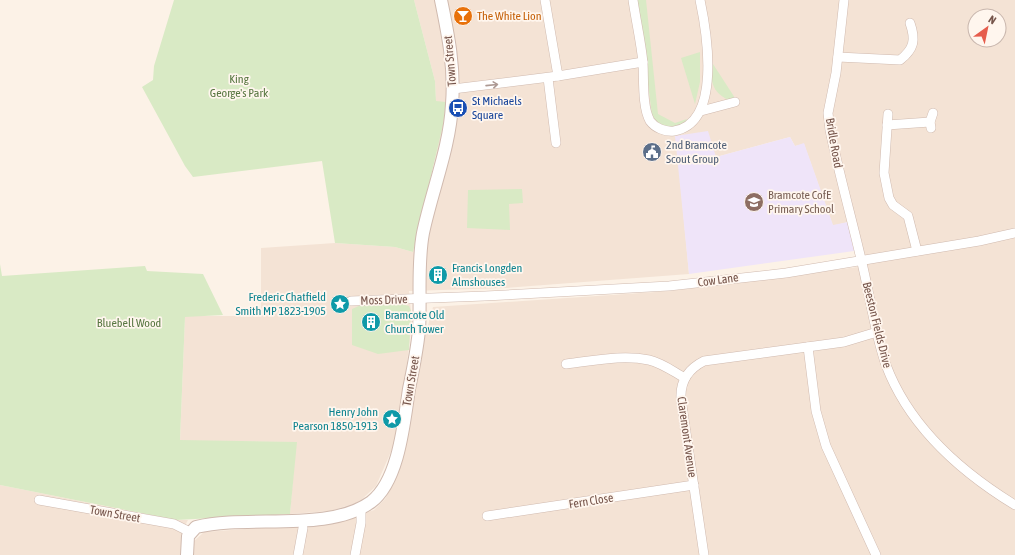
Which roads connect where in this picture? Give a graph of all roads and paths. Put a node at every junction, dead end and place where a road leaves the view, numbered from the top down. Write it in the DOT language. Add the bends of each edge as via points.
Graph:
graph roads {
  1 [pos="441,0"];
  2 [pos="545,0"];
  3 [pos="633,0"];
  4 [pos="700,0"];
  5 [pos="844,0"];
  6 [pos="910,23"];
  7 [pos="838,57"];
  8 [pos="643,62"];
  9 [pos="558,76"];
  10 [pos="548,78"];
  11 [pos="453,89"];
  12 [pos="735,102"];
  13 [pos="701,110"];
  14 [pos="888,114"];
  15 [pos="931,121"];
  16 [pos="887,125"];
  17 [pos="556,143"];
  18 [pos="1015,233"];
  19 [pos="917,251"];
  20 [pos="862,260"];
  21 [pos="418,299"];
  22 [pos="350,301"];
  23 [pos="877,332"];
  24 [pos="808,347"];
  25 [pos="566,364"];
  26 [pos="685,378"];
  27 [pos="694,485"];
  28 [pos="39,500"];
  29 [pos="1015,505"];
  30 [pos="361,508"];
  31 [pos="487,516"];
  32 [pos="303,528"];
  33 [pos="191,531"];
  34 [pos="187,555"];
  35 [pos="298,555"];
  36 [pos="355,555"];
  37 [pos="704,555"];
  38 [pos="876,555"];
  1 -- 11 [label="street, Town Street" via="449,41"];
  2 -- 9 [label="street"];
  3 -- 8 [label="street"];
  4 -- 13 [label="street" via="707,47 708,76"];
  5 -- 7 [label="street, Bridle Road"];
  6 -- 7 [label="street" via="914,43 908,54 900,60"];
  7 -- 20 [label="street, Bridle Road" via="828,113 830,130"];
  8 -- 9 [label="street"];
  8 -- 13 [label="street" via="646,109 653,124 663,130 677,130 691,123"];
  9 -- 10 [label="street"];
  11 -- 10 [label="street, one-way"];
  10 -- 17 [label="street"];
  11 -- 21 [label="street, Town Street" via="450,127 423,233"];
  12 -- 13 [label="street"];
  14 -- 16 [label="street"];
  15 -- 16 [label="street" via="915,125"];
  16 -- 19 [label="street" via="884,172 889,198 908,216"];
  18 -- 19 [label="street, Cow Lane"];
  19 -- 20 [label="street, Cow Lane"];
  20 -- 21 [label="street, Cow Lane" via="786,273 669,286"];
  20 -- 23 [label="street, Beeston Fields Drive"];
  21 -- 22 [label="street, Moss Drive"];
  21 -- 30 [label="street, Town Street" via="417,344 398,451 380,493"];
  23 -- 24 [label="street, Claremont Avenue" via="844,342"];
  23 -- 29 [label="street, Beeston Fields Drive" via="894,384 912,414 957,463"];
  24 -- 26 [label="street, Claremont Avenue" via="704,361 696,365"];
  24 -- 38 [label="street" via="816,411 826,446"];
  25 -- 26 [label="street" via="637,358 650,360"];
  26 -- 27 [label="street, Claremont Avenue" via="681,388 681,399"];
  27 -- 31 [label="street, Fern Close"];
  27 -- 37 [label="street, Claremont Avenue"];
  28 -- 33 [label="street, Town Street" via="174,524"];
  30 -- 33 [label="street, Town Street" via="324,518 211,524 196,527"];
  30 -- 36 [label="street"];
  32 -- 35 [label="street"];
  33 -- 34 [label="street" via="186,544"];
}
